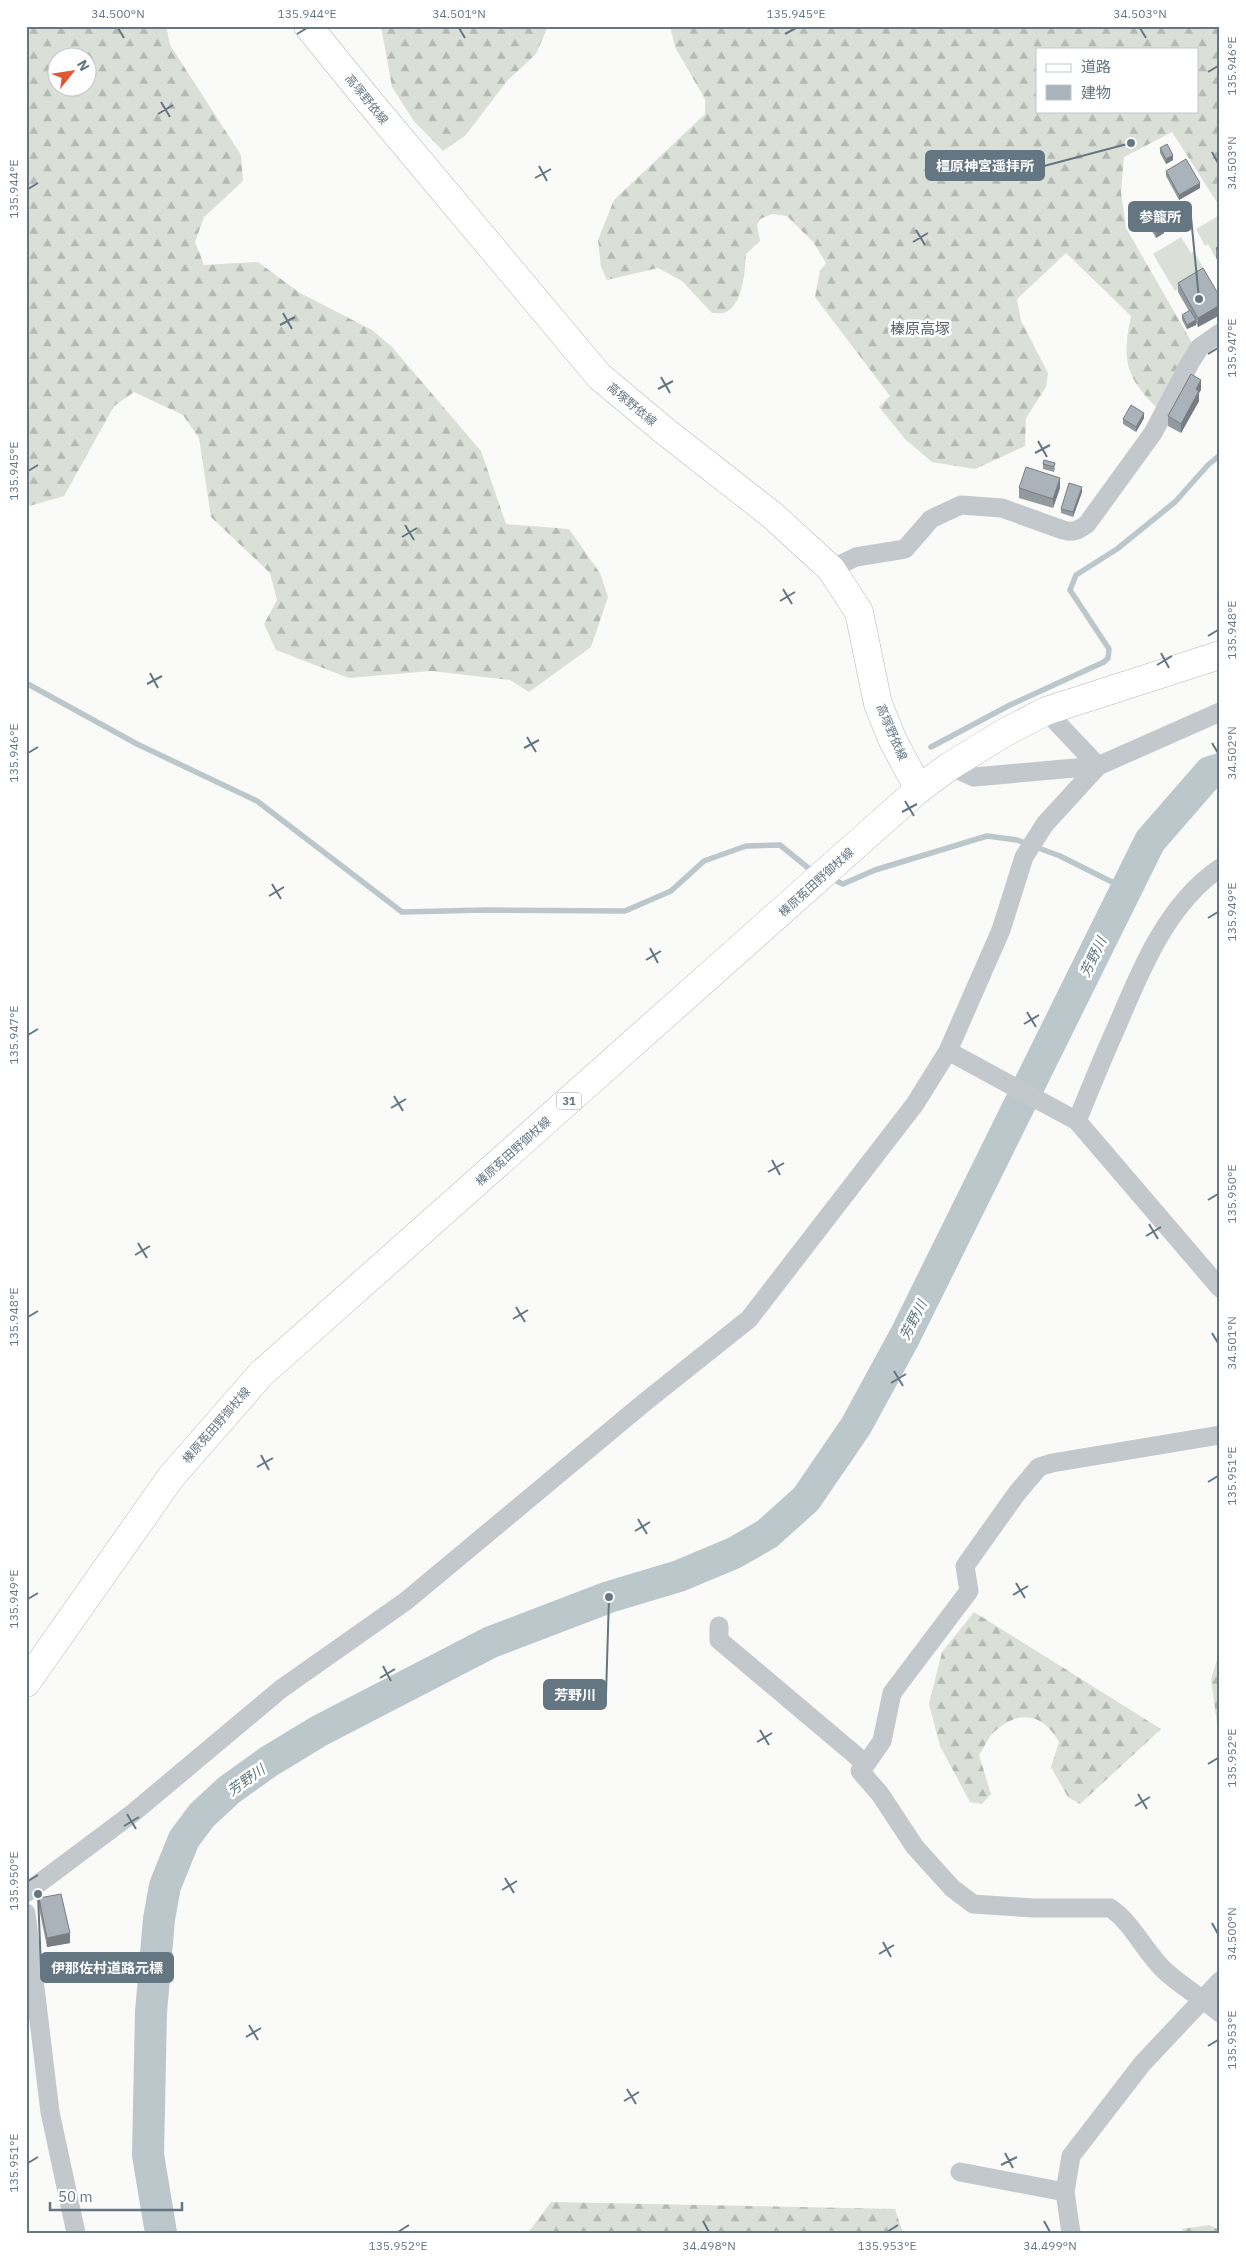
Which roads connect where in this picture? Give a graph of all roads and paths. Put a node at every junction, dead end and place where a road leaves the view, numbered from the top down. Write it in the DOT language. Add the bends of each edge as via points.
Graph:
graph roads {
  1 [pos="308,26"];
  2 [pos="1220,334"];
  3 [pos="831,569"];
  4 [pos="1220,655"];
  5 [pos="1046,711"];
  6 [pos="1220,712"];
  7 [pos="950,766"];
  8 [pos="1098,766"];
  9 [pos="919,789"];
  10 [pos="1220,868"];
  11 [pos="953,1053"];
  12 [pos="1071,1118"];
  13 [pos="1220,1288"];
  14 [pos="1220,1435"];
  15 [pos="719,1626"];
  16 [pos="26,1683"];
  17 [pos="860,1771"];
  18 [pos="26,1893"];
  19 [pos="26,1913"];
  20 [pos="1220,1981"];
  21 [pos="1202,1998"];
  22 [pos="1220,2013"];
  23 [pos="960,2172"];
  24 [pos="1065,2192"];
  25 [pos="76,2233"];
  26 [pos="1071,2233"];
  1 -- 3 [label="main road, 高塚野依線" via="599,376 772,515"];
  2 -- 3 [label="street" via="1200,346 1153,433 1087,524 1079,530 1070,532 1002,508 961,505 930,519 905,549 876,552"];
  3 -- 9 [label="main road, 高塚野依線" via="859,612 878,704 893,741"];
  4 -- 5 [label="main road, 榛原菟田野御杖線 / 31"];
  5 -- 7 [label="main road, 榛原菟田野御杖線 / 31"];
  5 -- 8 [label="street"];
  6 -- 8 [label="street"];
  7 -- 8 [label="street" via="974,777"];
  7 -- 9 [label="main road, 榛原菟田野御杖線 / 31"];
  8 -- 11 [label="street" via="1045,824 1024,857 1001,930"];
  9 -- 16 [label="main road, 榛原菟田野御杖線 / 31" via="261,1374 171,1477"];
  10 -- 12 [label="street" via="1180,905 1142,967"];
  11 -- 12 [label="street"];
  11 -- 18 [label="street" via="749,1319 406,1601 281,1689 132,1814"];
  12 -- 13 [label="street"];
  14 -- 15 [label="street" via="1052,1462 1039,1467 965,1566 969,1591 892,1693 882,1740 866,1764 719,1640"];
  17 -- 21 [label="street" via="880,1794 915,1847 952,1888 973,1904 1110,1908 1118,1913 1165,1970"];
  19 -- 25 [label="street" via="50,2112"];
  20 -- 21 [label="street"];
  21 -- 22 [label="street"];
  21 -- 24 [label="street" via="1142,2064 1071,2156"];
  23 -- 24 [label="street"];
  24 -- 26 [label="street"];
}
